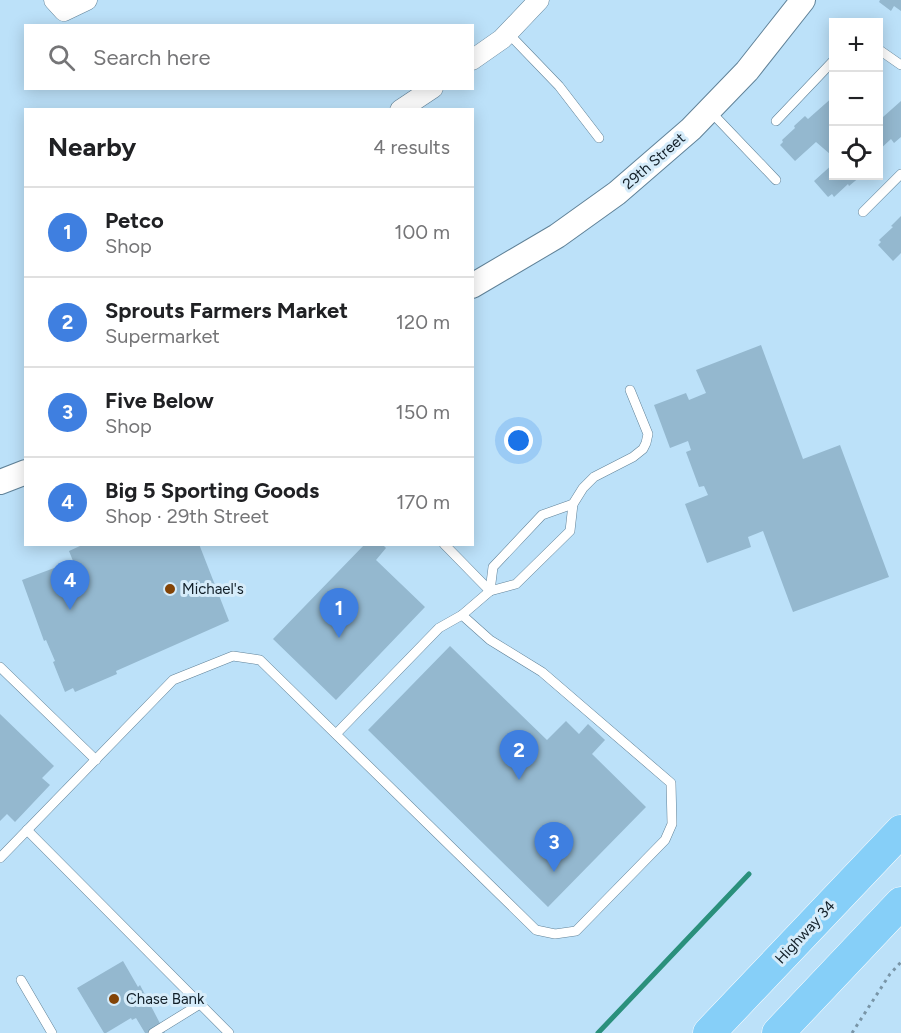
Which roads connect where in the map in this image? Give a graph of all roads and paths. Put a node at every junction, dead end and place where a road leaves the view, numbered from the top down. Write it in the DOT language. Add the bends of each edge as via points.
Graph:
graph roads {
  1 [pos="87,0"];
  2 [pos="538,0"];
  3 [pos="803,0"];
  4 [pos="59,5"];
  5 [pos="508,33"];
  6 [pos="883,52"];
  7 [pos="474,59"];
  8 [pos="829,65"];
  9 [pos="901,65"];
  10 [pos="430,90"];
  11 [pos="403,108"];
  12 [pos="709,110"];
  13 [pos="776,121"];
  14 [pos="599,138"];
  15 [pos="901,174"];
  16 [pos="776,180"];
  17 [pos="862,212"];
  18 [pos="474,285"];
  19 [pos="630,390"];
  20 [pos="24,473"];
  21 [pos="0,482"];
  22 [pos="573,504"];
  23 [pos="446,546"];
  24 [pos="490,591"];
  25 [pos="462,615"];
  26 [pos="0,667"];
  27 [pos="336,734"];
  28 [pos="96,760"];
  29 [pos="27,830"];
  30 [pos="901,831"];
  31 [pos="0,858"];
  32 [pos="901,903"];
  33 [pos="901,962"];
  34 [pos="21,980"];
  35 [pos="200,1004"];
  36 [pos="52,1033"];
  37 [pos="153,1033"];
  38 [pos="229,1033"];
  39 [pos="709,1033"];
  40 [pos="778,1033"];
  41 [pos="852,1033"];
  1 -- 4 [label="street"];
  2 -- 5 [label="street"];
  3 -- 12 [label="street, 29th Street" via="747,71"];
  5 -- 7 [label="street"];
  5 -- 14 [label="lane" via="559,86"];
  6 -- 9 [label="lane"];
  8 -- 13 [label="lane"];
  10 -- 11 [label="street"];
  12 -- 16 [label="lane"];
  12 -- 18 [label="street, 29th Street" via="617,193 557,236"];
  15 -- 17 [label="lane"];
  19 -- 22 [label="lane" via="648,434 643,449 594,477"];
  20 -- 21 [label="street"];
  22 -- 24 [label="lane" via="542,514 494,567"];
  22 -- 24 [label="lane" via="570,531 516,584"];
  23 -- 24 [label="lane"];
  24 -- 25 [label="lane"];
  25 -- 27 [label="lane" via="439,628"];
  25 -- 27 [label="lane" via="490,640 542,672 671,783 672,824 665,840 576,931 555,934 536,930"];
  26 -- 28 [label="lane"];
  27 -- 28 [label="lane" via="260,660 233,656 172,680"];
  28 -- 29 [label="lane"];
  29 -- 31 [label="lane"];
  29 -- 35 [label="lane"];
  30 -- 39 [label="highway, Highway 34"];
  32 -- 40 [label="highway"];
  33 -- 41 [label="path"];
  34 -- 36 [label="lane"];
  35 -- 37 [label="lane"];
  35 -- 38 [label="lane"];
}
